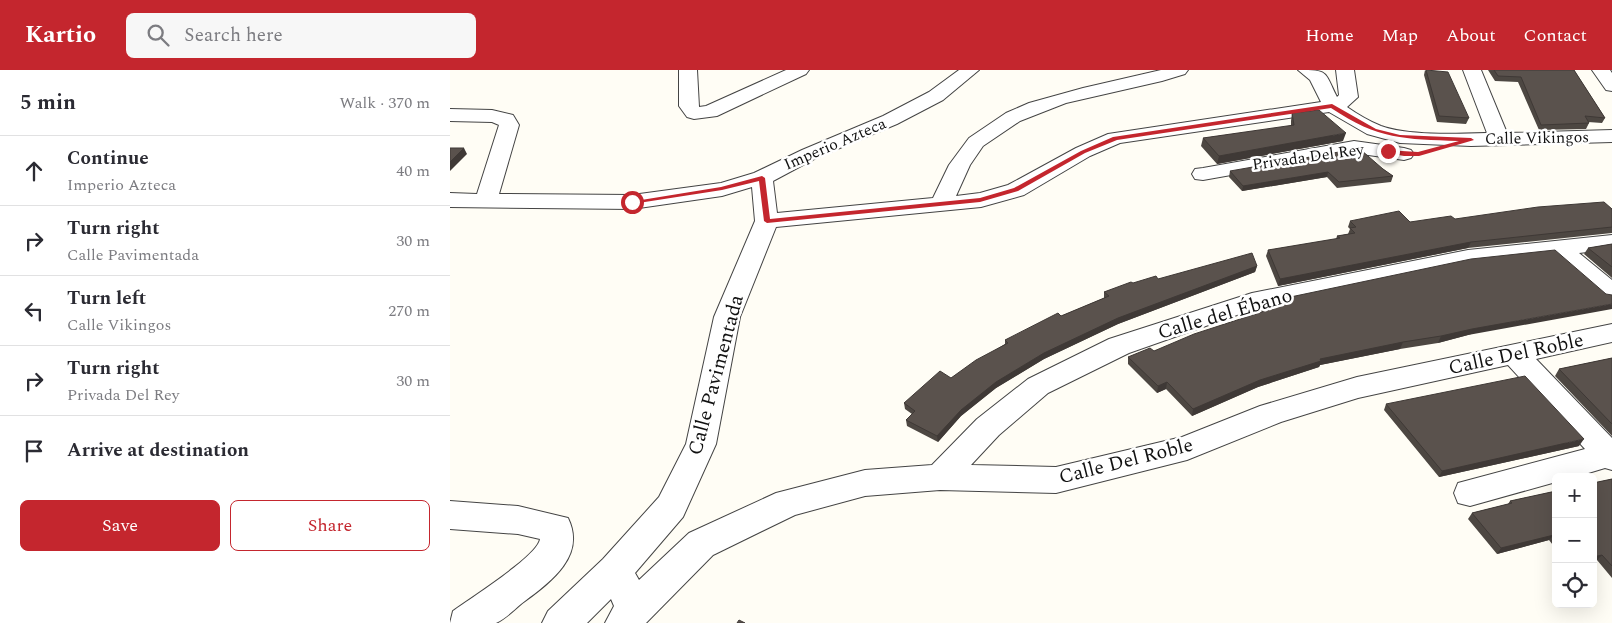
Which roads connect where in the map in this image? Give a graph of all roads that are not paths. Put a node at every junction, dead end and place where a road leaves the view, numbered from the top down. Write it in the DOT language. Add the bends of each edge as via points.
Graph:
graph roads {
  1 [pos="688,70"];
  2 [pos="800,70"];
  3 [pos="970,70"];
  4 [pos="1179,70"];
  5 [pos="1307,70"];
  6 [pos="1345,70"];
  7 [pos="1472,70"];
  8 [pos="1602,70"];
  9 [pos="1612,86"];
  10 [pos="1332,106"];
  11 [pos="450,116"];
  12 [pos="1612,136"];
  13 [pos="1499,138"];
  14 [pos="1471,140"];
  15 [pos="1203,174"];
  16 [pos="762,178"];
  17 [pos="450,200"];
  18 [pos="486,200"];
  19 [pos="942,204"];
  20 [pos="767,221"];
  21 [pos="1612,242"];
  22 [pos="1557,247"];
  23 [pos="1612,293"];
  24 [pos="1612,333"];
  25 [pos="1514,354"];
  26 [pos="1610,457"];
  27 [pos="940,477"];
  28 [pos="1470,493"];
  29 [pos="450,515"];
  30 [pos="616,570"];
  31 [pos="629,616"];
  32 [pos="466,623"];
  33 [pos="561,623"];
  1 -- 2 [label="street" via="688,106 694,113 710,112"];
  3 -- 16 [label="street, Imperio Azteca" via="936,96 890,120"];
  4 -- 19 [label="street" via="1125,86 1053,100 1003,122 975,142"];
  5 -- 10 [label="street" via="1318,77"];
  6 -- 10 [label="street" via="1349,97"];
  7 -- 13 [label="street"];
  8 -- 9 [label="street"];
  10 -- 14 [label="street, Calle Vikingos" via="1374,130 1400,137"];
  10 -- 19 [label="street" via="1116,138 1083,152 1016,190 980,200"];
  11 -- 18 [label="street" via="492,116 506,119 509,125"];
  12 -- 13 [label="street, Calle Vikingos"];
  13 -- 14 [label="street, Calle Vikingos"];
  14 -- 15 [label="street, Privada Del Rey" via="1419,154 1354,148"];
  16 -- 18 [label="street, Imperio Azteca" via="722,188 632,202"];
  16 -- 20 [label="street, Calle Pavimentada"];
  17 -- 18 [label="street, Imperio Azteca"];
  19 -- 20 [label="street"];
  20 -- 30 [label="street, Calle Pavimentada" via="727,317 700,444 671,507"];
  21 -- 22 [label="street, Calle del Ébano"];
  22 -- 23 [label="street"];
  22 -- 27 [label="street, Calle del Ébano" via="1468,258 1252,301 1119,346 1038,386 988,427"];
  24 -- 25 [label="street, Calle Del Roble"];
  25 -- 26 [label="street"];
  25 -- 27 [label="street, Calle Del Roble" via="1357,388 1270,414 1187,448 1056,480"];
  26 -- 28 [label="street"];
  27 -- 31 [label="street, Calle Del Roble" via="866,483 788,503 701,544"];
  29 -- 32 [label="street" via="518,520 556,528 554,551 542,565"];
  30 -- 31 [label="street"];
  30 -- 33 [label="street, Calle Pavimentada"];
}
